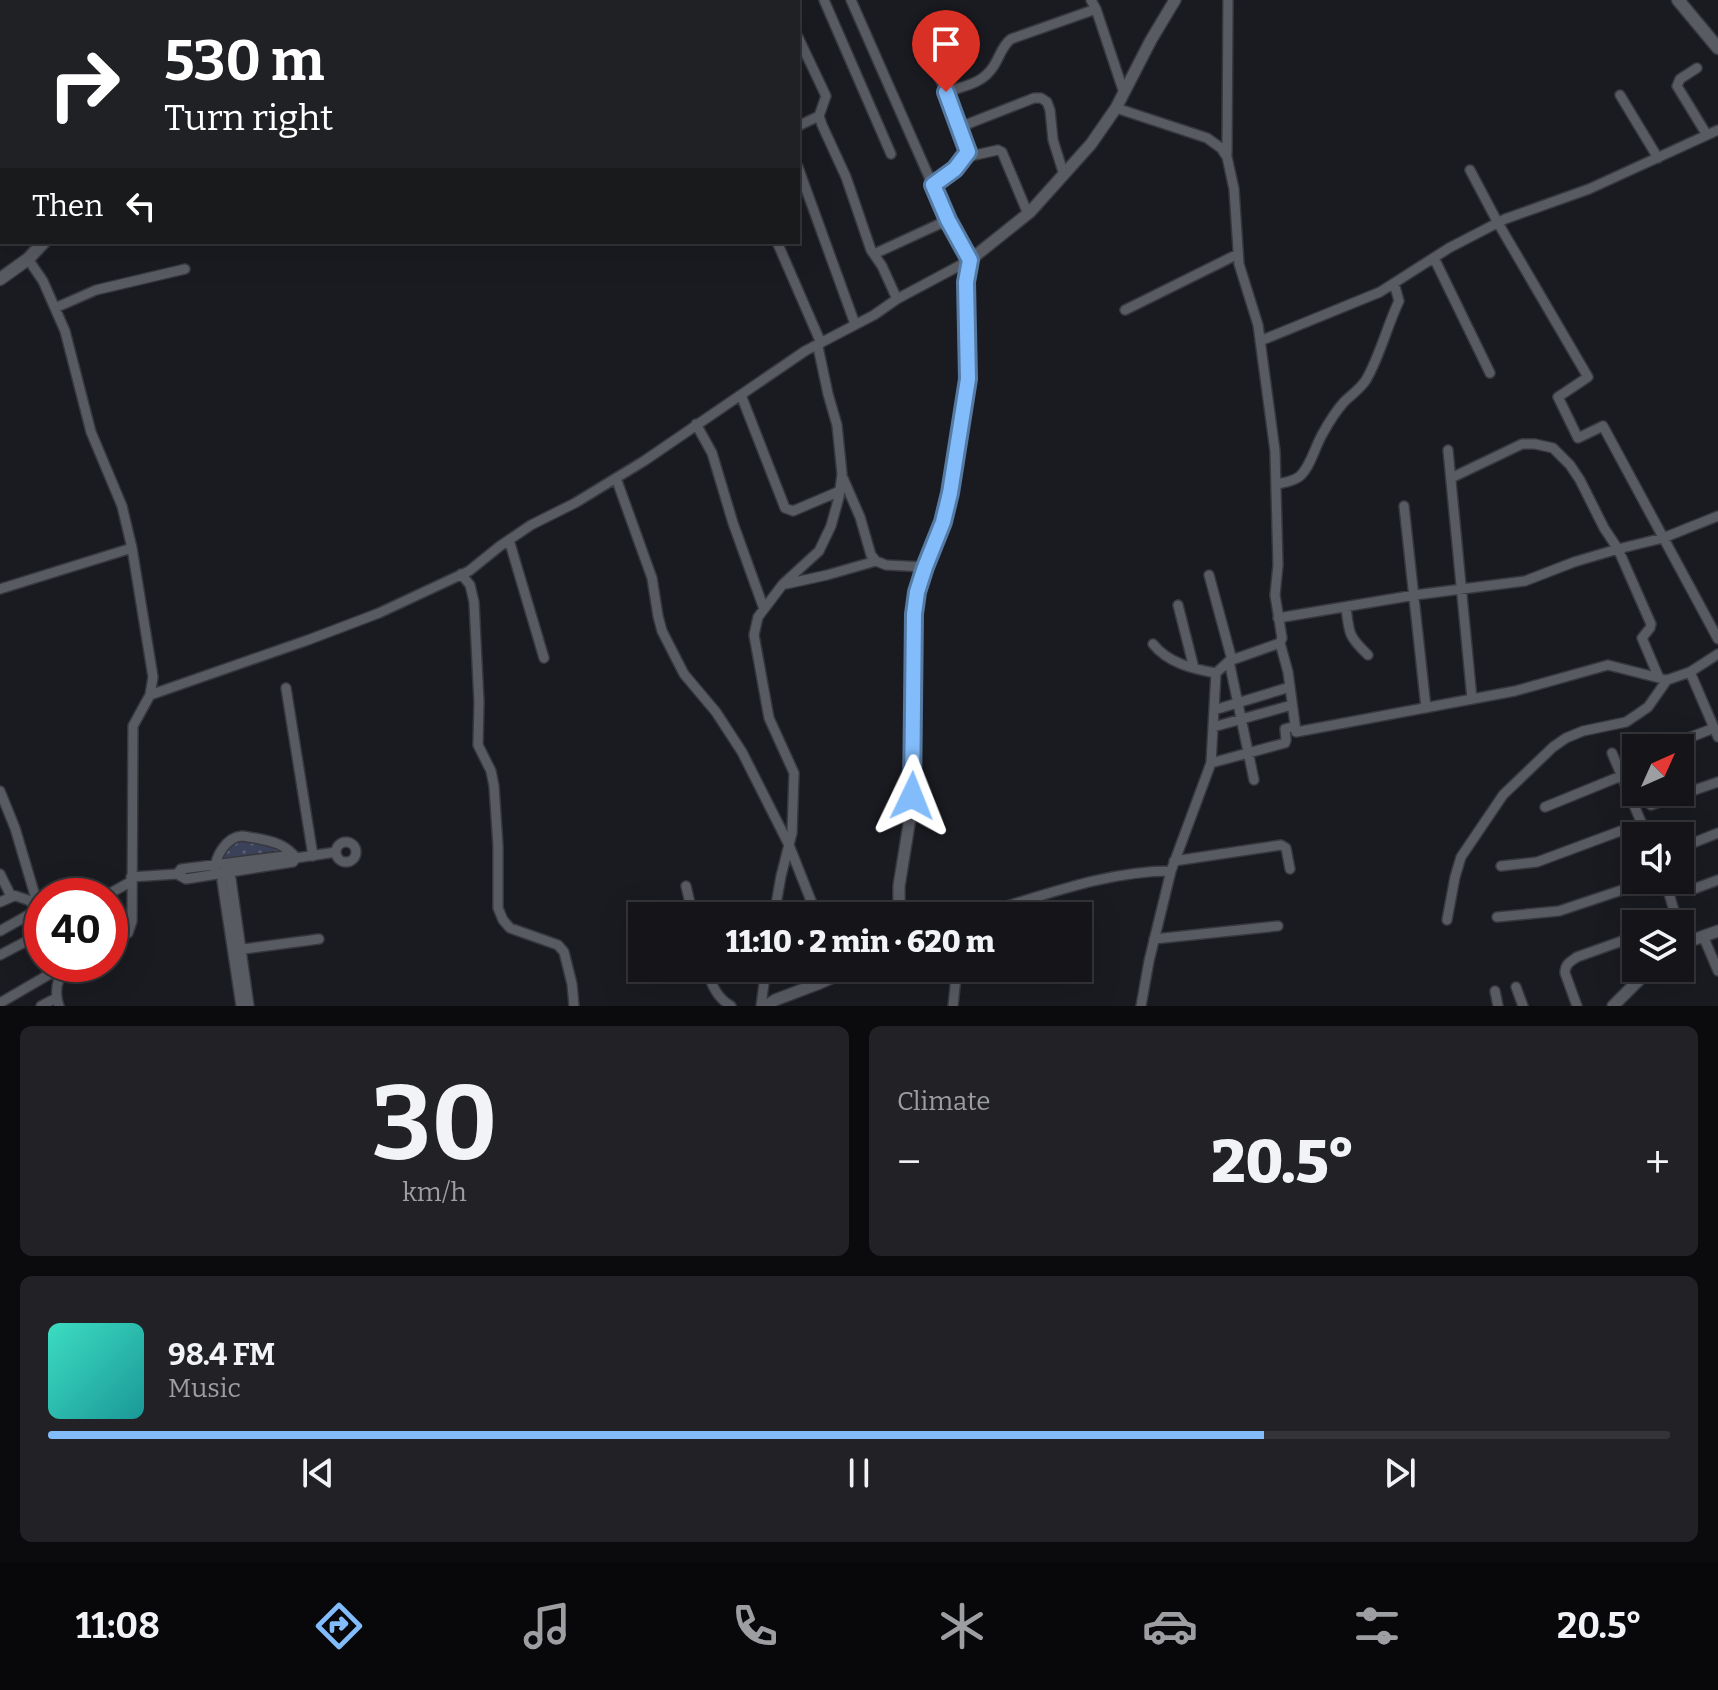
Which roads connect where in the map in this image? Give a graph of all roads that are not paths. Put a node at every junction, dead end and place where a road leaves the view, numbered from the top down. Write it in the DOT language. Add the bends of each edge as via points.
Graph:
graph roads {
  1 [pos="824,0"];
  2 [pos="851,0"];
  3 [pos="1175,0"];
  4 [pos="1228,0"];
  5 [pos="1683,2"];
  6 [pos="1094,4"];
  7 [pos="800,41"];
  8 [pos="1718,48"];
  9 [pos="932,60"];
  10 [pos="810,62"];
  11 [pos="800,68"];
  12 [pos="1697,68"];
  13 [pos="946,92"];
  14 [pos="1124,93"];
  15 [pos="1620,95"];
  16 [pos="1116,108"];
  17 [pos="819,116"];
  18 [pos="800,125"];
  19 [pos="960,127"];
  20 [pos="1718,130"];
  21 [pos="1707,135"];
  22 [pos="891,154"];
  23 [pos="966,157"];
  24 [pos="1227,157"];
  25 [pos="1658,158"];
  26 [pos="1470,170"];
  27 [pos="1064,175"];
  28 [pos="933,185"];
  29 [pos="802,192"];
  30 [pos="1028,214"];
  31 [pos="948,220"];
  32 [pos="1498,223"];
  33 [pos="42,244"];
  34 [pos="778,244"];
  35 [pos="874,254"];
  36 [pos="1238,254"];
  37 [pos="1434,258"];
  38 [pos="28,259"];
  39 [pos="970,260"];
  40 [pos="185,269"];
  41 [pos="0,279"];
  42 [pos="1394,283"];
  43 [pos="897,299"];
  44 [pos="55,308"];
  45 [pos="1125,310"];
  46 [pos="855,324"];
  47 [pos="1260,341"];
  48 [pos="817,344"];
  49 [pos="1490,373"];
  50 [pos="741,395"];
  51 [pos="696,424"];
  52 [pos="1448,450"];
  53 [pos="842,474"];
  54 [pos="616,478"];
  55 [pos="1451,478"];
  56 [pos="1277,484"];
  57 [pos="840,491"];
  58 [pos="1404,506"];
  59 [pos="1718,516"];
  60 [pos="1663,538"];
  61 [pos="509,540"];
  62 [pos="132,548"];
  63 [pos="1618,549"];
  64 [pos="876,561"];
  65 [pos="925,567"];
  66 [pos="461,574"];
  67 [pos="1209,575"];
  68 [pos="783,584"];
  69 [pos="0,589"];
  70 [pos="1463,589"];
  71 [pos="1415,595"];
  72 [pos="1178,605"];
  73 [pos="1346,607"];
  74 [pos="764,609"];
  75 [pos="1278,618"];
  76 [pos="1718,639"];
  77 [pos="1280,643"];
  78 [pos="1153,644"];
  79 [pos="1718,654"];
  80 [pos="1368,655"];
  81 [pos="544,658"];
  82 [pos="1230,660"];
  83 [pos="1194,668"];
  84 [pos="1690,672"];
  85 [pos="1216,673"];
  86 [pos="1663,679"];
  87 [pos="1290,687"];
  88 [pos="286,688"];
  89 [pos="150,695"];
  90 [pos="1472,699"];
  91 [pos="1238,703"];
  92 [pos="1292,705"];
  93 [pos="1426,708"];
  94 [pos="1214,710"];
  95 [pos="1241,720"];
  96 [pos="1295,726"];
  97 [pos="1213,727"];
  98 [pos="1716,733"];
  99 [pos="1694,739"];
  100 [pos="1248,752"];
  101 [pos="1612,753"];
  102 [pos="1211,763"];
  103 [pos="1621,776"];
  104 [pos="1254,780"];
  105 [pos="1718,782"];
  106 [pos="1694,790"];
  107 [pos="0,791"];
  108 [pos="1545,807"];
  109 [pos="1642,822"];
  110 [pos="1622,830"];
  111 [pos="1718,833"];
  112 [pos="1694,842"];
  113 [pos="789,845"];
  114 [pos="336,852"];
  115 [pos="313,856"];
  116 [pos="296,858"];
  117 [pos="1172,866"];
  118 [pos="1501,866"];
  119 [pos="220,869"];
  120 [pos="1290,869"];
  121 [pos="0,874"];
  122 [pos="30,878"];
  123 [pos="132,879"];
  124 [pos="1718,880"];
  125 [pos="128,882"];
  126 [pos="686,886"];
  127 [pos="1694,889"];
  128 [pos="1622,890"];
  129 [pos="14,896"];
  130 [pos="24,899"];
  131 [pos="0,902"];
  132 [pos="690,902"];
  133 [pos="777,902"];
  134 [pos="811,902"];
  135 [pos="898,902"];
  136 [pos="1021,902"];
  137 [pos="1497,917"];
  138 [pos="24,920"];
  139 [pos="1447,920"];
  140 [pos="1278,926"];
  141 [pos="0,931"];
  142 [pos="1718,931"];
  143 [pos="128,933"];
  144 [pos="1703,936"];
  145 [pos="319,939"];
  146 [pos="1154,939"];
  147 [pos="1694,940"];
  148 [pos="1622,941"];
  149 [pos="24,942"];
  150 [pos="237,950"];
  151 [pos="0,955"];
  152 [pos="1718,971"];
  153 [pos="36,982"];
  154 [pos="711,982"];
  155 [pos="765,982"];
  156 [pos="817,982"];
  157 [pos="956,982"];
  158 [pos="1640,982"];
  159 [pos="1516,987"];
  160 [pos="1495,991"];
  161 [pos="1625,1001"];
  162 [pos="58,1002"];
  163 [pos="0,1003"];
  164 [pos="41,1006"];
  165 [pos="241,1006"];
  166 [pos="249,1006"];
  167 [pos="574,1006"];
  168 [pos="731,1006"];
  169 [pos="763,1006"];
  170 [pos="953,1006"];
  171 [pos="1141,1006"];
  172 [pos="1498,1006"];
  173 [pos="1523,1006"];
  174 [pos="1577,1006"];
  175 [pos="1613,1006"];
  1 -- 22 [label="street"];
  2 -- 28 [label="street"];
  3 -- 14 [label="street"];
  4 -- 24 [label="street"];
  5 -- 8 [label="main road"];
  6 -- 13 [label="street" via="1011,39 985,77"];
  6 -- 14 [label="street"];
  7 -- 10 [label="street"];
  9 -- 13 [label="street"];
  10 -- 11 [label="street"];
  10 -- 17 [label="street" via="826,96"];
  12 -- 21 [label="street" via="1677,86"];
  13 -- 19 [label="street"];
  14 -- 16 [label="street"];
  15 -- 25 [label="street"];
  16 -- 24 [label="street" via="1207,138"];
  16 -- 27 [label="street"];
  17 -- 18 [label="street"];
  17 -- 35 [label="street"];
  19 -- 23 [label="street"];
  19 -- 27 [label="street" via="1041,98 1050,110"];
  20 -- 21 [label="street"];
  21 -- 25 [label="street"];
  23 -- 28 [label="street"];
  23 -- 30 [label="street" via="1002,152"];
  24 -- 36 [label="street"];
  25 -- 32 [label="street"];
  26 -- 32 [label="street"];
  27 -- 30 [label="street"];
  28 -- 31 [label="street"];
  29 -- 46 [label="street"];
  30 -- 39 [label="street"];
  31 -- 35 [label="street"];
  31 -- 39 [label="street"];
  32 -- 37 [label="street"];
  32 -- 60 [label="street" via="1588,377 1558,397 1578,438 1603,426"];
  33 -- 38 [label="main road"];
  34 -- 48 [label="street"];
  35 -- 43 [label="street"];
  36 -- 45 [label="street"];
  36 -- 47 [label="street"];
  37 -- 42 [label="street"];
  37 -- 49 [label="street"];
  38 -- 41 [label="main road"];
  38 -- 44 [label="street"];
  39 -- 43 [label="street"];
  39 -- 65 [label="street" via="968,379 950,493"];
  40 -- 44 [label="street" via="96,290"];
  42 -- 47 [label="street"];
  42 -- 56 [label="street" via="1399,301 1366,381 1332,418 1298,478"];
  43 -- 46 [label="street"];
  44 -- 62 [label="street"];
  46 -- 48 [label="street"];
  47 -- 56 [label="street"];
  48 -- 50 [label="street"];
  48 -- 53 [label="street" via="837,425"];
  50 -- 51 [label="street"];
  50 -- 57 [label="street" via="785,508 793,511"];
  51 -- 54 [label="street"];
  51 -- 74 [label="street" via="712,453"];
  52 -- 55 [label="street"];
  53 -- 57 [label="street"];
  53 -- 64 [label="street"];
  54 -- 61 [label="street"];
  54 -- 113 [label="street" via="652,578 662,631 684,674 731,732"];
  55 -- 63 [label="street" via="1522,444 1548,445 1580,480"];
  55 -- 70 [label="street"];
  56 -- 75 [label="street"];
  57 -- 68 [label="street" via="819,551"];
  58 -- 71 [label="street"];
  59 -- 60 [label="street"];
  60 -- 63 [label="street"];
  60 -- 76 [label="street"];
  61 -- 66 [label="street"];
  61 -- 81 [label="street"];
  62 -- 69 [label="street"];
  62 -- 89 [label="street" via="153,677"];
  63 -- 70 [label="street" via="1525,581"];
  63 -- 86 [label="street" via="1651,624 1642,638"];
  64 -- 65 [label="street"];
  64 -- 68 [label="street"];
  65 -- 135 [label="street" via="914,614 913,780"];
  66 -- 89 [label="street" via="379,613"];
  66 -- 167 [label="street" via="474,602 478,745 494,786 498,908 510,928 564,952"];
  67 -- 82 [label="street"];
  68 -- 74 [label="street"];
  70 -- 71 [label="street"];
  70 -- 90 [label="street"];
  71 -- 73 [label="street"];
  71 -- 93 [label="street"];
  72 -- 83 [label="street"];
  73 -- 75 [label="street"];
  73 -- 80 [label="street" via="1349,633"];
  74 -- 113 [label="street" via="754,635 769,718 794,773"];
  75 -- 77 [label="street"];
  77 -- 82 [label="street"];
  77 -- 87 [label="street"];
  78 -- 83 [label="street" via="1167,658"];
  79 -- 84 [label="street"];
  82 -- 85 [label="street"];
  82 -- 91 [label="street"];
  83 -- 85 [label="street"];
  84 -- 86 [label="street"];
  84 -- 98 [label="street"];
  85 -- 94 [label="street"];
  86 -- 90 [label="street" via="1608,665"];
  86 -- 139 [label="street" via="1648,707 1626,722 1566,738 1503,795 1461,857"];
  87 -- 91 [label="street"];
  87 -- 92 [label="street"];
  88 -- 115 [label="street"];
  89 -- 123 [label="street" via="133,726"];
  90 -- 93 [label="street"];
  91 -- 94 [label="street"];
  91 -- 95 [label="street"];
  92 -- 95 [label="street"];
  92 -- 96 [label="street"];
  93 -- 96 [label="street" via="1296,732"];
  94 -- 97 [label="street"];
  95 -- 97 [label="street"];
  95 -- 100 [label="street"];
  96 -- 100 [label="street" via="1285,729 1285,743"];
  97 -- 102 [label="street"];
  98 -- 99 [label="street"];
  100 -- 102 [label="street"];
  100 -- 104 [label="street"];
  101 -- 103 [label="street"];
  102 -- 117 [label="street"];
  103 -- 108 [label="street"];
  103 -- 109 [label="street"];
  105 -- 106 [label="street"];
  107 -- 122 [label="street"];
  110 -- 118 [label="street" via="1537,862"];
  111 -- 112 [label="street"];
  113 -- 133 [label="street"];
  113 -- 134 [label="street"];
  114 -- 115 [label="street"];
  115 -- 116 [label="street"];
  116 -- 119 [label="street"];
  116 -- 119 [label="street" via="274,842 242,835 218,856"];
  117 -- 120 [label="street" via="1281,845"];
  117 -- 136 [label="street"];
  117 -- 146 [label="street"];
  119 -- 123 [label="street" via="181,869 177,874"];
  119 -- 150 [label="street" via="231,879"];
  121 -- 129 [label="street"];
  123 -- 125 [label="street"];
  123 -- 143 [label="street"];
  124 -- 127 [label="street"];
  126 -- 132 [label="street"];
  128 -- 137 [label="street" via="1559,911"];
  129 -- 130 [label="street"];
  129 -- 131 [label="street"];
  138 -- 141 [label="street"];
  140 -- 146 [label="street"];
  142 -- 144 [label="street"];
  144 -- 147 [label="street"];
  144 -- 152 [label="street"];
  145 -- 150 [label="street"];
  146 -- 171 [label="street"];
  148 -- 174 [label="street" via="1577,957 1565,967"];
  149 -- 151 [label="street"];
  150 -- 165 [label="street"];
  150 -- 166 [label="street"];
  153 -- 163 [label="street"];
  154 -- 168 [label="street"];
  155 -- 169 [label="street"];
  156 -- 169 [label="street"];
  157 -- 170 [label="street"];
  158 -- 161 [label="street"];
  159 -- 173 [label="street"];
  160 -- 172 [label="street"];
  161 -- 175 [label="street"];
  162 -- 164 [label="street"];
}
